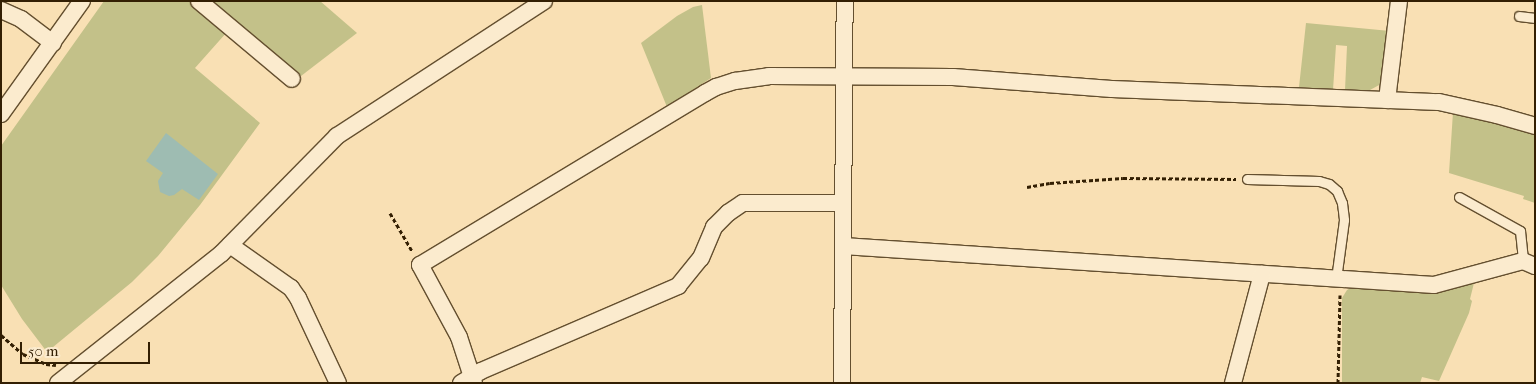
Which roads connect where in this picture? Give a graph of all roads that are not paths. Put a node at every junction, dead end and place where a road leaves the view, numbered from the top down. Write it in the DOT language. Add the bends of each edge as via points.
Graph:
graph roads {
  1 [pos="82,1"];
  2 [pos="198,1"];
  3 [pos="544,1"];
  4 [pos="845,1"];
  5 [pos="1399,1"];
  6 [pos="1,10"];
  7 [pos="1519,16"];
  8 [pos="1535,18"];
  9 [pos="53,43"];
  10 [pos="844,76"];
  11 [pos="292,78"];
  12 [pos="1388,100"];
  13 [pos="1,114"];
  14 [pos="1535,126"];
  15 [pos="1247,179"];
  16 [pos="1459,197"];
  17 [pos="843,203"];
  18 [pos="230,245"];
  19 [pos="843,246"];
  20 [pos="1529,264"];
  21 [pos="1262,274"];
  22 [pos="1338,279"];
  23 [pos="333,381"];
  24 [pos="469,381"];
  25 [pos="58,383"];
  26 [pos="842,383"];
  27 [pos="1233,383"];
  1 -- 9 [label="street"];
  2 -- 11 [label="street"];
  3 -- 18 [label="street" via="337,136"];
  4 -- 10 [label="street"];
  5 -- 12 [label="street"];
  6 -- 9 [label="street" via="21,19"];
  7 -- 8 [label="lane"];
  9 -- 13 [label="street"];
  10 -- 12 [label="street" via="952,77 1112,89"];
  10 -- 17 [label="street"];
  10 -- 24 [label="street" via="756,77 716,87 420,264 459,338"];
  12 -- 14 [label="street" via="1450,103"];
  15 -- 22 [label="lane" via="1319,181 1337,191 1344,220"];
  16 -- 20 [label="lane" via="1520,231"];
  17 -- 19 [label="street"];
  17 -- 24 [label="street" via="743,203 714,227 701,258 678,286"];
  18 -- 23 [label="street" via="291,288"];
  18 -- 25 [label="street"];
  19 -- 21 [label="street"];
  19 -- 26 [label="street"];
  20 -- 22 [label="street" via="1434,286"];
  21 -- 22 [label="street"];
  21 -- 27 [label="street"];
}
